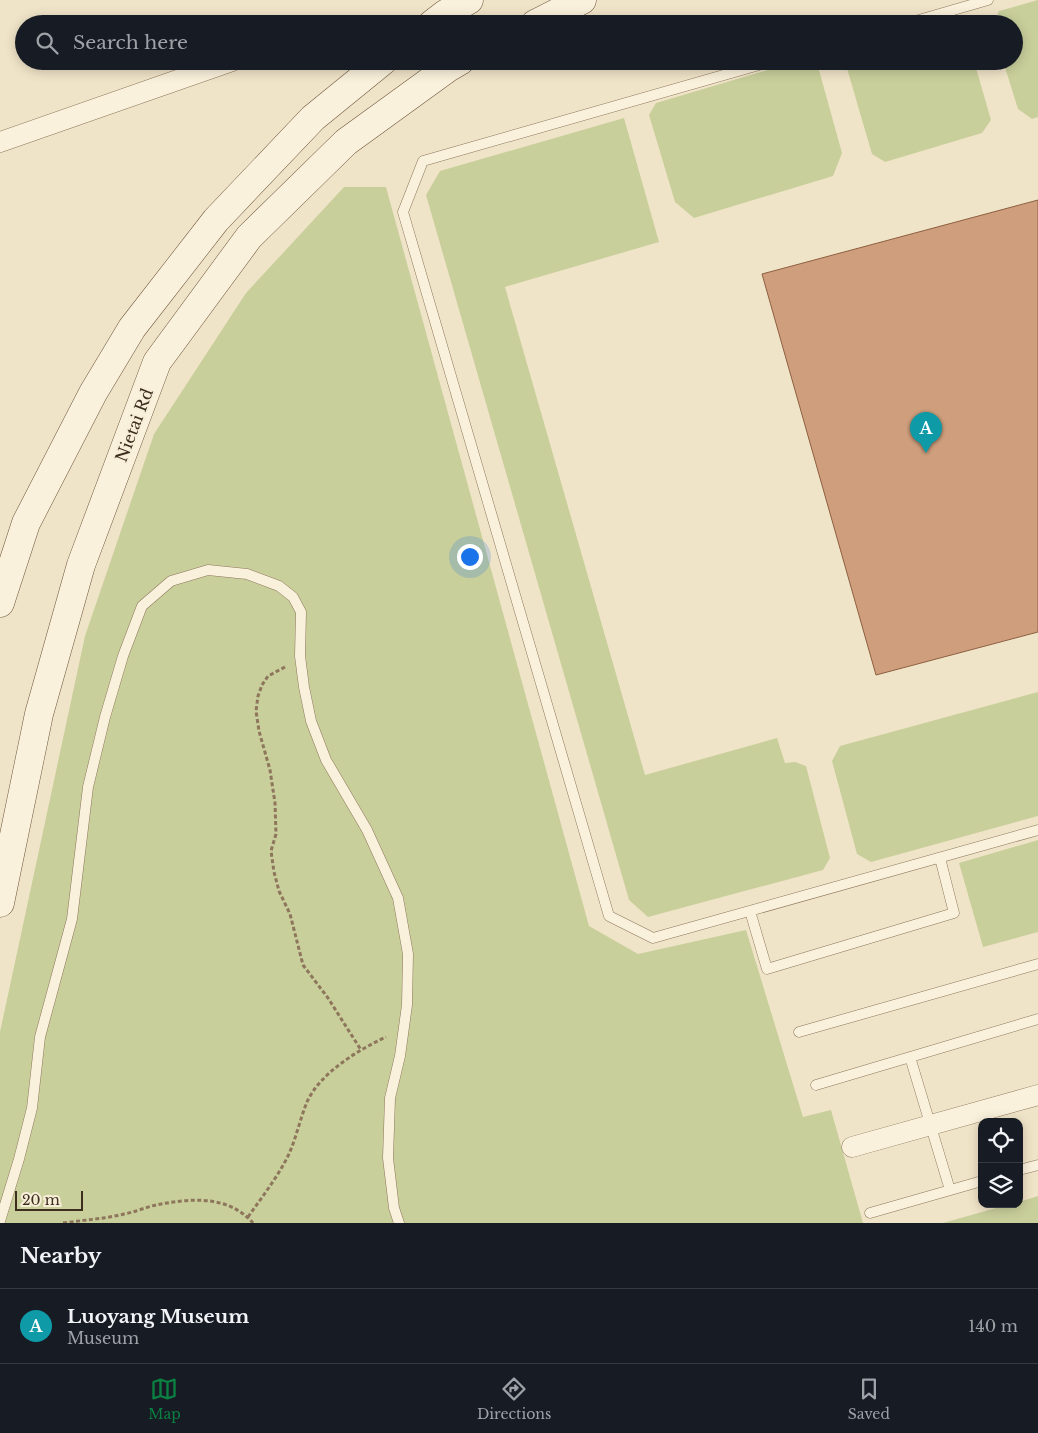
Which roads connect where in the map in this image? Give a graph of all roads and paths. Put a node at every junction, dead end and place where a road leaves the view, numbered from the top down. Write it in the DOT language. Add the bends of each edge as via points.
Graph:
graph roads {
  1 [pos="469,0"];
  2 [pos="582,0"];
  3 [pos="988,0"];
  4 [pos="444,15"];
  5 [pos="553,15"];
  6 [pos="936,15"];
  7 [pos="206,70"];
  8 [pos="372,70"];
  9 [pos="445,70"];
  10 [pos="740,70"];
  11 [pos="0,142"];
  12 [pos="0,603"];
  13 [pos="301,663"];
  14 [pos="1038,830"];
  15 [pos="940,858"];
  16 [pos="0,903"];
  17 [pos="750,911"];
  18 [pos="1038,964"];
  19 [pos="1038,1019"];
  20 [pos="404,1029"];
  21 [pos="799,1032"];
  22 [pos="361,1050"];
  23 [pos="910,1057"];
  24 [pos="816,1085"];
  25 [pos="1038,1095"];
  26 [pos="931,1125"];
  27 [pos="852,1147"];
  28 [pos="1038,1165"];
  29 [pos="1023,1169"];
  30 [pos="978,1182"];
  31 [pos="950,1190"];
  32 [pos="870,1213"];
  33 [pos="248,1217"];
  34 [pos="0,1221"];
  35 [pos="63,1223"];
  36 [pos="253,1223"];
  37 [pos="399,1223"];
  1 -- 4 [label="main road"];
  2 -- 5 [label="main road"];
  3 -- 6 [label="lane"];
  7 -- 11 [label="street"];
  8 -- 12 [label="main road" via="313,118 216,220 132,328 94,393 26,524"];
  9 -- 16 [label="main road, Nietai Rd" via="346,142 249,237 157,362 81,565 39,714"];
  10 -- 17 [label="lane" via="422,161 403,212 609,916 653,938"];
  13 -- 20 [label="lane" via="312,721 326,760 367,830 398,898 408,954"];
  13 -- 22 [label="path" via="268,676 258,696 256,711 275,803 276,834 271,851 274,872 290,914 303,965"];
  13 -- 34 [label="lane" via="301,612 293,597 279,586 247,574 208,570 171,581 142,606 122,656 90,778 72,919 40,1037 32,1108"];
  14 -- 15 [label="lane"];
  15 -- 17 [label="lane"];
  15 -- 17 [label="lane" via="954,914 767,969"];
  18 -- 21 [label="lane"];
  19 -- 23 [label="lane"];
  20 -- 22 [label="path"];
  20 -- 37 [label="lane" via="390,1098 388,1158"];
  22 -- 33 [label="path" via="318,1084 288,1154"];
  23 -- 24 [label="lane"];
  23 -- 26 [label="lane"];
  25 -- 26 [label="street"];
  26 -- 27 [label="street"];
  26 -- 31 [label="lane"];
  28 -- 29 [label="lane"];
  30 -- 31 [label="lane"];
  31 -- 32 [label="lane"];
  33 -- 35 [label="path" via="221,1202 206,1199 160,1204 125,1214"];
  33 -- 36 [label="path"];
}
